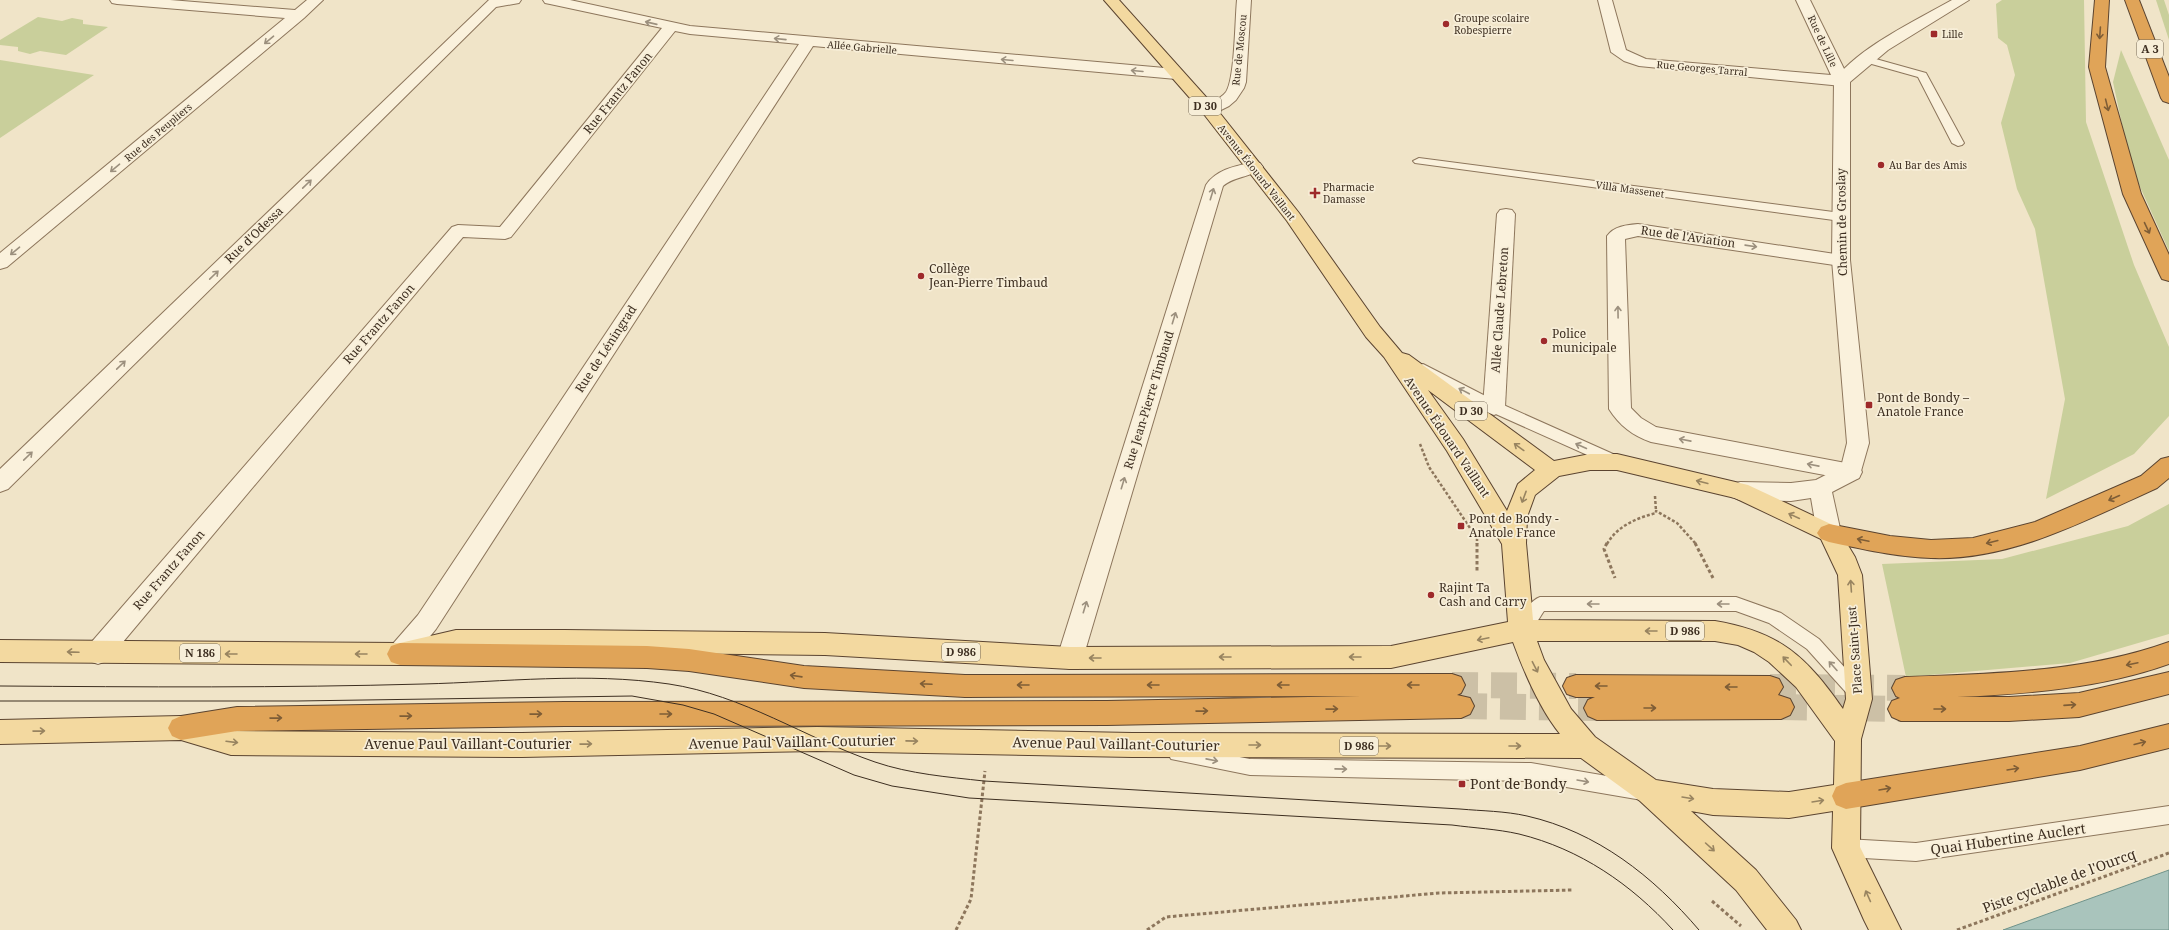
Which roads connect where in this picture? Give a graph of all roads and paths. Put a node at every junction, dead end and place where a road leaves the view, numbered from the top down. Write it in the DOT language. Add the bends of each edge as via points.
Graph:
graph roads {
  1 [pos="117,0"];
  2 [pos="316,0"];
  3 [pos="514,0"];
  4 [pos="550,0"];
  5 [pos="1111,0"];
  6 [pos="1244,0"];
  7 [pos="1605,0"];
  8 [pos="1804,0"];
  9 [pos="1962,0"];
  10 [pos="2102,0"];
  11 [pos="2132,0"];
  12 [pos="299,15"];
  13 [pos="671,27"];
  14 [pos="808,42"];
  15 [pos="1865,59"];
  16 [pos="1176,74"];
  17 [pos="1842,81"];
  18 [pos="2169,98"];
  19 [pos="1209,110"];
  20 [pos="1958,143"];
  21 [pos="1419,161"];
  22 [pos="1254,168"];
  23 [pos="1506,214"];
  24 [pos="1841,217"];
  25 [pos="1841,260"];
  26 [pos="0,263"];
  27 [pos="2169,275"];
  28 [pos="1391,352"];
  29 [pos="1494,406"];
  30 [pos="1617,462"];
  31 [pos="2169,465"];
  32 [pos="1551,470"];
  33 [pos="1851,472"];
  34 [pos="0,483"];
  35 [pos="1820,488"];
  36 [pos="1740,491"];
  37 [pos="1655,493"];
  38 [pos="1656,511"];
  39 [pos="1829,533"];
  40 [pos="1514,543"];
  41 [pos="1615,578"];
  42 [pos="1713,578"];
  43 [pos="1521,630"];
  44 [pos="0,650"];
  45 [pos="98,653"];
  46 [pos="2169,653"];
  47 [pos="400,654"];
  48 [pos="1070,658"];
  49 [pos="2169,683"];
  50 [pos="1576,686"];
  51 [pos="1859,695"];
  52 [pos="1596,708"];
  53 [pos="181,728"];
  54 [pos="0,732"];
  55 [pos="2169,736"];
  56 [pos="1848,739"];
  57 [pos="1132,745"];
  58 [pos="1586,746"];
  59 [pos="986,768"];
  60 [pos="1650,792"];
  61 [pos="1846,796"];
  62 [pos="2169,815"];
  63 [pos="1846,848"];
  64 [pos="2169,853"];
  65 [pos="1573,890"];
  66 [pos="1712,901"];
  67 [pos="956,930"];
  68 [pos="1148,930"];
  69 [pos="1745,930"];
  70 [pos="1786,930"];
  71 [pos="1886,930"];
  72 [pos="1957,930"];
  1 -- 12 [label="street"];
  2 -- 12 [label="street, Rue des Peupliers"];
  34 -- 3 [label="street, Rue d'Odessa, one-way" via="491,4"];
  13 -- 4 [label="street, Allée Gabrielle, one-way"];
  5 -- 16 [label="main road, Avenue Édouard Vaillant / D 30"];
  6 -- 19 [label="street, Rue de Moscou" via="1235,93 1225,103"];
  7 -- 17 [label="street, Rue Georges Tarral" via="1619,52 1629,58 1644,63"];
  8 -- 17 [label="street, Rue de Lille"];
  9 -- 15 [label="street"];
  10 -- 27 [label="highway, one-way" via="2097,67 2132,194"];
  11 -- 18 [label="highway, A 3"];
  12 -- 26 [label="street, Rue des Peupliers, one-way"];
  14 -- 13 [label="street, Allée Gabrielle, one-way"];
  13 -- 45 [label="street, Rue Frantz Fanon" via="505,234 458,231"];
  16 -- 14 [label="street, Allée Gabrielle, one-way"];
  14 -- 47 [label="street, Rue de Léningrad" via="427,622"];
  15 -- 17 [label="street"];
  15 -- 20 [label="lane" via="1922,75"];
  16 -- 19 [label="main road, Avenue Édouard Vaillant / D 30"];
  17 -- 24 [label="street, Chemin de Groslay"];
  19 -- 22 [label="main road, Avenue Édouard Vaillant / D 30"];
  21 -- 24 [label="lane, Villa Massenet"];
  22 -- 28 [label="main road, Avenue Édouard Vaillant / D 30" via="1373,332"];
  48 -- 22 [label="street, Rue Jean-Pierre Timbaud, one-way" via="1215,185 1220,178 1233,172"];
  23 -- 29 [label="street, Allée Claude Lebreton"];
  24 -- 25 [label="street, Chemin de Groslay"];
  25 -- 33 [label="street, Chemin de Groslay" via="1858,442"];
  33 -- 25 [label="street, Rue de l'Aviation, one-way" via="1651,434 1628,420 1620,409 1616,236 1625,231 1638,230"];
  29 -- 28 [label="lane, one-way"];
  32 -- 28 [label="main road, Avenue Édouard Vaillant / D 30, one-way"];
  28 -- 40 [label="main road, Avenue Édouard Vaillant / D 30" via="1454,445"];
  30 -- 29 [label="lane, one-way"];
  30 -- 32 [label="main road" via="1590,462"];
  36 -- 30 [label="main road, one-way"];
  31 -- 39 [label="highway, one-way" via="2149,482 2040,530 1973,547 1931,548 1890,545"];
  32 -- 40 [label="main road, one-way" via="1526,490 1516,517"];
  33 -- 35 [label="street"];
  35 -- 36 [label="street" via="1791,492"];
  35 -- 39 [label="street"];
  39 -- 36 [label="main road, one-way"];
  37 -- 38 [label="path"];
  38 -- 41 [label="path" via="1635,519 1620,528 1609,539 1604,548"];
  38 -- 42 [label="path" via="1672,517 1689,534 1699,548"];
  51 -- 39 [label="main road, Place Saint-Just, one-way" via="1850,575 1844,557"];
  40 -- 43 [label="main road"];
  43 -- 48 [label="main road, D 986, one-way" via="1391,657"];
  51 -- 43 [label="lane, one-way" via="1813,644 1775,618 1736,604 1540,604"];
  56 -- 43 [label="main road, D 986, one-way" via="1823,700 1780,654 1745,636 1715,631"];
  43 -- 58 [label="main road, one-way" via="1533,663 1562,717"];
  45 -- 44 [label="main road, N 186, one-way"];
  47 -- 45 [label="main road, N 186, one-way"];
  46 -- 49 [label="highway, one-way" via="2157,659 2085,674 1903,699 2008,710 2079,704"];
  47 -- 48 [label="main road, D 986" via="456,641 565,641 825,644"];
  53 -- 47 [label="highway, one-way" via="260,718 565,714 1107,713 1457,695 965,686 804,677 689,660 647,657"];
  52 -- 50 [label="highway, one-way" via="1776,697"];
  51 -- 56 [label="main road, Place Saint-Just"];
  54 -- 53 [label="main road, Avenue Paul Vaillant-Couturier, one-way"];
  53 -- 57 [label="main road, Avenue Paul Vaillant-Couturier / D 986, one-way" via="231,743 522,745 817,739"];
  61 -- 55 [label="highway, one-way" via="2080,758"];
  56 -- 61 [label="main road, Place Saint-Just"];
  57 -- 58 [label="main road, Avenue Paul Vaillant-Couturier / D 986, one-way"];
  57 -- 60 [label="lane, one-way" via="1250,767 1531,772"];
  58 -- 60 [label="main road"];
  59 -- 67 [label="path" via="971,899"];
  60 -- 61 [label="main road, one-way" via="1713,802 1789,805"];
  60 -- 70 [label="main road, one-way" via="1746,880"];
  61 -- 63 [label="main road, Place Saint-Just"];
  62 -- 63 [label="lane, Quai Hubertine Auclert" via="1916,852"];
  71 -- 63 [label="main road, one-way" via="1874,910"];
  64 -- 72 [label="path, Piste cyclable de l'Ourcq"];
  65 -- 68 [label="path" via="1439,893 1166,917"];
  66 -- 69 [label="path"];
}
